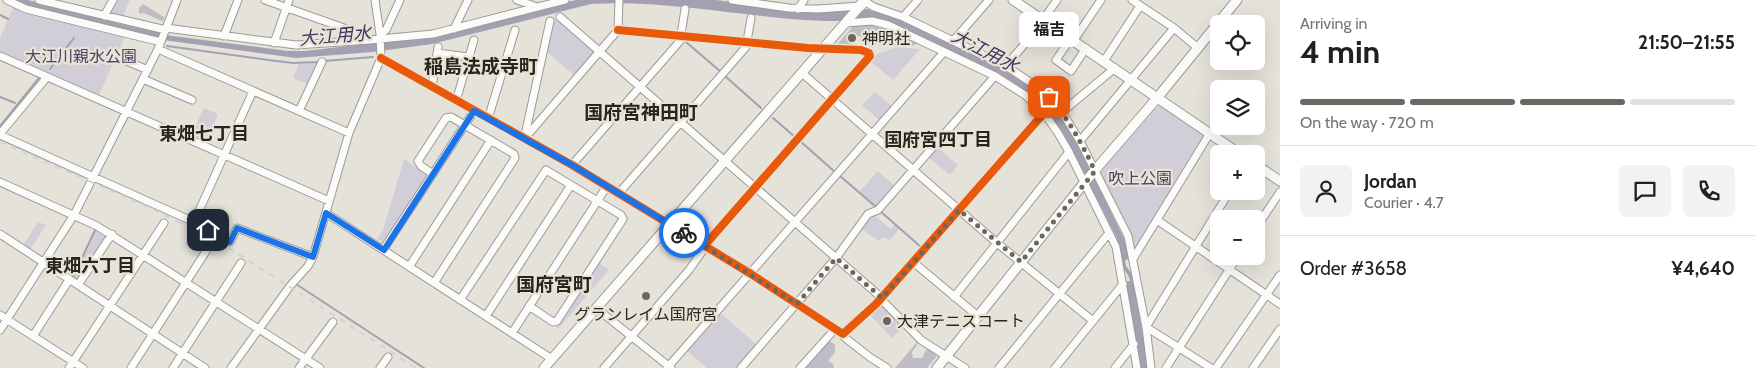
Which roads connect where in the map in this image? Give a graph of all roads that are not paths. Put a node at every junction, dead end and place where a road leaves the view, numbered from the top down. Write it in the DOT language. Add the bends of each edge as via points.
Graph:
graph roads {
  1 [pos="7,0"];
  2 [pos="38,0"];
  3 [pos="112,0"];
  4 [pos="177,0"];
  5 [pos="238,0"];
  6 [pos="265,0"];
  7 [pos="375,0"];
  8 [pos="400,0"];
  9 [pos="468,0"];
  10 [pos="565,0"];
  11 [pos="736,0"];
  12 [pos="804,0"];
  13 [pos="918,0"];
  14 [pos="989,0"];
  15 [pos="1013,0"];
  16 [pos="1057,0"];
  17 [pos="1101,0"];
  18 [pos="1132,0"];
  19 [pos="1236,0"];
  20 [pos="520,1"];
  21 [pos="619,1"];
  22 [pos="59,3"];
  23 [pos="861,3"];
  24 [pos="287,4"];
  25 [pos="1140,6"];
  26 [pos="537,7"];
  27 [pos="685,9"];
  28 [pos="798,9"];
  29 [pos="104,16"];
  30 [pos="560,17"];
  31 [pos="904,17"];
  32 [pos="751,18"];
  33 [pos="1044,20"];
  34 [pos="550,21"];
  35 [pos="847,22"];
  36 [pos="1174,28"];
  37 [pos="454,29"];
  38 [pos="166,30"];
  39 [pos="515,30"];
  40 [pos="618,30"];
  41 [pos="224,36"];
  42 [pos="682,37"];
  43 [pos="380,39"];
  44 [pos="1072,39"];
  45 [pos="369,40"];
  46 [pos="474,40"];
  47 [pos="954,40"];
  48 [pos="274,42"];
  49 [pos="748,43"];
  50 [pos="160,44"];
  51 [pos="1086,48"];
  52 [pos="1198,48"];
  53 [pos="823,49"];
  54 [pos="600,52"];
  55 [pos="944,52"];
  56 [pos="380,55"];
  57 [pos="0,56"];
  58 [pos="117,57"];
  59 [pos="470,57"];
  60 [pos="1104,61"];
  61 [pos="322,62"];
  62 [pos="1006,66"];
  63 [pos="1115,68"];
  64 [pos="148,70"];
  65 [pos="802,73"];
  66 [pos="995,76"];
  67 [pos="46,77"];
  68 [pos="143,79"];
  69 [pos="1132,80"];
  70 [pos="640,87"];
  71 [pos="432,88"];
  72 [pos="253,90"];
  73 [pos="1158,97"];
  74 [pos="832,99"];
  75 [pos="192,100"];
  76 [pos="456,101"];
  77 [pos="300,111"];
  78 [pos="474,111"];
  79 [pos="1062,112"];
  80 [pos="126,113"];
  81 [pos="1044,113"];
  82 [pos="488,118"];
  83 [pos="681,122"];
  84 [pos="464,125"];
  85 [pos="348,133"];
  86 [pos="1210,133"];
  87 [pos="0,134"];
  88 [pos="872,134"];
  89 [pos="1213,135"];
  90 [pos="525,138"];
  91 [pos="491,140"];
  92 [pos="1080,141"];
  93 [pos="1227,145"];
  94 [pos="1069,152"];
  95 [pos="224,156"];
  96 [pos="726,161"];
  97 [pos="572,165"];
  98 [pos="914,170"];
  99 [pos="1094,171"];
  100 [pos="1265,171"];
  101 [pos="433,174"];
  102 [pos="94,177"];
  103 [pos="1280,181"];
  104 [pos="0,182"];
  105 [pos="1085,182"];
  106 [pos="571,185"];
  107 [pos="607,186"];
  108 [pos="756,187"];
  109 [pos="1280,192"];
  110 [pos="619,193"];
  111 [pos="1224,200"];
  112 [pos="329,201"];
  113 [pos="597,201"];
  114 [pos="959,210"];
  115 [pos="326,213"];
  116 [pos="1265,214"];
  117 [pos="74,215"];
  118 [pos="1157,220"];
  119 [pos="194,222"];
  120 [pos="795,222"];
  121 [pos="164,223"];
  122 [pos="670,224"];
  123 [pos="1109,233"];
  124 [pos="0,234"];
  125 [pos="112,234"];
  126 [pos="997,243"];
  127 [pos="210,246"];
  128 [pos="705,246"];
  129 [pos="1196,246"];
  130 [pos="384,250"];
  131 [pos="143,254"];
  132 [pos="313,257"];
  133 [pos="836,258"];
  134 [pos="913,262"];
  135 [pos="1021,262"];
  136 [pos="44,263"];
  137 [pos="241,263"];
  138 [pos="1133,263"];
  139 [pos="1232,265"];
  140 [pos="408,267"];
  141 [pos="1230,269"];
  142 [pos="751,274"];
  143 [pos="1280,275"];
  144 [pos="1123,279"];
  145 [pos="70,280"];
  146 [pos="186,282"];
  147 [pos="434,283"];
  148 [pos="78,285"];
  149 [pos="1060,293"];
  150 [pos="1267,295"];
  151 [pos="954,297"];
  152 [pos="881,298"];
  153 [pos="460,300"];
  154 [pos="216,302"];
  155 [pos="797,304"];
  156 [pos="1280,304"];
  157 [pos="110,306"];
  158 [pos="529,306"];
  159 [pos="596,308"];
  160 [pos="0,315"];
  161 [pos="486,316"];
  162 [pos="978,317"];
  163 [pos="7,319"];
  164 [pos="1093,321"];
  165 [pos="333,322"];
  166 [pos="1146,327"];
  167 [pos="835,328"];
  168 [pos="259,329"];
  169 [pos="1280,329"];
  170 [pos="0,330"];
  171 [pos="512,333"];
  172 [pos="153,334"];
  173 [pos="843,334"];
  174 [pos="33,336"];
  175 [pos="632,336"];
  176 [pos="1134,344"];
  177 [pos="1179,348"];
  178 [pos="183,354"];
  179 [pos="948,356"];
  180 [pos="388,357"];
  181 [pos="306,359"];
  182 [pos="552,359"];
  183 [pos="71,365"];
  184 [pos="1058,365"];
  185 [pos="669,367"];
  186 [pos="83,368"];
  187 [pos="131,368"];
  188 [pos="174,368"];
  189 [pos="205,368"];
  190 [pos="231,368"];
  191 [pos="299,368"];
  192 [pos="320,368"];
  193 [pos="380,368"];
  194 [pos="544,368"];
  195 [pos="604,368"];
  196 [pos="741,368"];
  197 [pos="800,368"];
  198 [pos="887,368"];
  199 [pos="936,368"];
  200 [pos="965,368"];
  201 [pos="999,368"];
  202 [pos="1066,368"];
  203 [pos="1115,368"];
  204 [pos="1137,368"];
  205 [pos="1152,368"];
  206 [pos="1166,368"];
  207 [pos="1211,368"];
  208 [pos="1216,368"];
  209 [pos="1252,368"];
  1 -- 50 [label="street" via="26,9"];
  2 -- 22 [label="street"];
  3 -- 29 [label="street"];
  4 -- 38 [label="street"];
  5 -- 41 [label="street"];
  6 -- 24 [label="street"];
  7 -- 43 [label="street"];
  8 -- 43 [label="street"];
  9 -- 37 [label="street"];
  10 -- 26 [label="street"];
  11 -- 28 [label="street"];
  12 -- 28 [label="street"];
  13 -- 31 [label="street"];
  14 -- 47 [label="street"];
  15 -- 33 [label="street"];
  16 -- 33 [label="street"];
  17 -- 44 [label="street"];
  18 -- 25 [label="street"];
  19 -- 52 [label="street"];
  20 -- 26 [label="street"];
  21 -- 40 [label="street"];
  22 -- 29 [label="street"];
  23 -- 28 [label="street"];
  23 -- 31 [label="street"];
  23 -- 35 [label="street"];
  24 -- 45 [label="street"];
  24 -- 48 [label="street"];
  25 -- 36 [label="street"];
  25 -- 60 [label="street"];
  26 -- 37 [label="street"];
  27 -- 42 [label="street"];
  29 -- 38 [label="street"];
  30 -- 54 [label="street"];
  31 -- 47 [label="street"];
  32 -- 49 [label="street"];
  33 -- 44 [label="street"];
  33 -- 62 [label="street"];
  34 -- 90 [label="street"];
  35 -- 53 [label="street"];
  35 -- 55 [label="street" via="872,21 888,25"];
  36 -- 52 [label="street"];
  36 -- 69 [label="street"];
  37 -- 43 [label="street"];
  38 -- 41 [label="street"];
  38 -- 50 [label="street"];
  39 -- 82 [label="street"];
  40 -- 42 [label="street"];
  40 -- 54 [label="street"];
  41 -- 48 [label="street"];
  42 -- 49 [label="street"];
  42 -- 70 [label="street"];
  43 -- 45 [label="street"];
  43 -- 56 [label="street"];
  44 -- 51 [label="street"];
  44 -- 51 [label="street" via="1056,60 1071,71"];
  45 -- 48 [label="street" via="296,45"];
  46 -- 59 [label="street"];
  47 -- 62 [label="street"];
  49 -- 53 [label="street"];
  49 -- 83 [label="street"];
  50 -- 64 [label="street"];
  50 -- 72 [label="street"];
  51 -- 60 [label="street"];
  52 -- 73 [label="street"];
  53 -- 65 [label="street"];
  53 -- 74 [label="street" via="861,50 870,56"];
  54 -- 70 [label="street"];
  54 -- 90 [label="street"];
  55 -- 66 [label="street"];
  55 -- 88 [label="street"];
  56 -- 71 [label="street"];
  56 -- 85 [label="street"];
  57 -- 67 [label="street"];
  58 -- 64 [label="street"];
  59 -- 71 [label="street" via="438,50"];
  59 -- 76 [label="street"];
  60 -- 63 [label="street"];
  61 -- 77 [label="street"];
  62 -- 79 [label="street" via="1039,88"];
  63 -- 69 [label="street"];
  63 -- 79 [label="street"];
  64 -- 68 [label="street"];
  65 -- 74 [label="street"];
  65 -- 96 [label="street"];
  66 -- 81 [label="street" via="1025,95"];
  66 -- 98 [label="street"];
  67 -- 80 [label="street"];
  67 -- 87 [label="street"];
  68 -- 75 [label="street"];
  68 -- 80 [label="street"];
  69 -- 73 [label="street"];
  69 -- 92 [label="street"];
  70 -- 83 [label="street"];
  70 -- 97 [label="street"];
  71 -- 76 [label="street"];
  72 -- 77 [label="street"];
  72 -- 95 [label="street"];
  73 -- 86 [label="street"];
  73 -- 99 [label="street"];
  74 -- 88 [label="street"];
  74 -- 108 [label="street"];
  76 -- 78 [label="street"];
  77 -- 85 [label="street"];
  78 -- 82 [label="street"];
  78 -- 84 [label="street"];
  79 -- 92 [label="street"];
  80 -- 95 [label="street"];
  80 -- 102 [label="street"];
  81 -- 94 [label="street"];
  81 -- 114 [label="street"];
  82 -- 90 [label="street"];
  83 -- 96 [label="street"];
  83 -- 110 [label="street"];
  84 -- 91 [label="street"];
  84 -- 101 [label="street"];
  84 -- 101 [label="street" via="451,117 446,118 418,161"];
  85 -- 112 [label="street"];
  86 -- 118 [label="street"];
  87 -- 102 [label="street"];
  88 -- 98 [label="street"];
  88 -- 120 [label="street"];
  89 -- 93 [label="street"];
  90 -- 97 [label="street"];
  91 -- 140 [label="street"];
  91 -- 147 [label="street" via="516,158"];
  92 -- 99 [label="street"];
  94 -- 105 [label="street"];
  94 -- 126 [label="street"];
  95 -- 112 [label="street"];
  95 -- 119 [label="street"];
  96 -- 108 [label="street"];
  96 -- 122 [label="street"];
  97 -- 107 [label="street"];
  98 -- 114 [label="street"];
  98 -- 133 [label="street" via="878,210 868,214"];
  99 -- 105 [label="street"];
  99 -- 138 [label="street" via="1128,236"];
  100 -- 103 [label="street"];
  101 -- 130 [label="street"];
  102 -- 117 [label="street"];
  102 -- 119 [label="street"];
  104 -- 117 [label="street"];
  105 -- 123 [label="street"];
  105 -- 135 [label="street"];
  106 -- 113 [label="street"];
  106 -- 153 [label="street" via="546,170 542,173"];
  106 -- 161 [label="street"];
  107 -- 110 [label="street"];
  107 -- 113 [label="street"];
  108 -- 120 [label="street"];
  108 -- 128 [label="street"];
  109 -- 116 [label="street"];
  110 -- 122 [label="street"];
  111 -- 129 [label="street"];
  112 -- 115 [label="street"];
  113 -- 158 [label="street"];
  113 -- 158 [label="street" via="624,219 557,322"];
  114 -- 126 [label="street"];
  114 -- 134 [label="street"];
  115 -- 130 [label="street"];
  115 -- 132 [label="street"];
  117 -- 125 [label="street"];
  117 -- 136 [label="street"];
  118 -- 129 [label="street"];
  118 -- 138 [label="street"];
  119 -- 132 [label="street" via="230,242 237,228"];
  120 -- 133 [label="street"];
  120 -- 142 [label="street"];
  121 -- 131 [label="street"];
  122 -- 128 [label="street"];
  122 -- 159 [label="street"];
  123 -- 144 [label="street" via="1116,247"];
  123 -- 149 [label="street"];
  124 -- 136 [label="street"];
  125 -- 131 [label="street"];
  125 -- 148 [label="street"];
  126 -- 135 [label="street"];
  126 -- 151 [label="street"];
  127 -- 146 [label="street"];
  128 -- 142 [label="street"];
  128 -- 175 [label="street" via="689,270"];
  129 -- 141 [label="street"];
  129 -- 166 [label="street"];
  130 -- 140 [label="street"];
  131 -- 146 [label="street"];
  131 -- 157 [label="street"];
  132 -- 168 [label="street"];
  133 -- 152 [label="street"];
  133 -- 155 [label="street"];
  134 -- 151 [label="street"];
  134 -- 152 [label="street"];
  135 -- 149 [label="street"];
  135 -- 162 [label="street"];
  136 -- 145 [label="street"];
  136 -- 163 [label="street"];
  137 -- 154 [label="street"];
  138 -- 144 [label="street"];
  138 -- 166 [label="street"];
  139 -- 141 [label="street"];
  140 -- 147 [label="street"];
  141 -- 150 [label="street"];
  141 -- 177 [label="street"];
  142 -- 155 [label="street"];
  142 -- 185 [label="street"];
  143 -- 150 [label="street"];
  144 -- 164 [label="street"];
  144 -- 176 [label="street"];
  145 -- 148 [label="street"];
  145 -- 174 [label="street"];
  146 -- 154 [label="street"];
  146 -- 172 [label="street"];
  147 -- 153 [label="street"];
  148 -- 157 [label="street"];
  149 -- 164 [label="street"];
  149 -- 201 [label="street"];
  150 -- 156 [label="street"];
  150 -- 208 [label="street"];
  151 -- 162 [label="street"];
  152 -- 173 [label="street"];
  152 -- 179 [label="street" via="921,340"];
  153 -- 161 [label="street"];
  154 -- 168 [label="street"];
  154 -- 178 [label="street"];
  155 -- 167 [label="street"];
  155 -- 196 [label="street"];
  157 -- 172 [label="street"];
  157 -- 183 [label="street"];
  158 -- 171 [label="street"];
  159 -- 175 [label="street"];
  159 -- 182 [label="street"];
  160 -- 163 [label="street"];
  161 -- 171 [label="street"];
  162 -- 179 [label="street"];
  163 -- 170 [label="street"];
  163 -- 174 [label="street"];
  164 -- 184 [label="street"];
  165 -- 181 [label="street"];
  166 -- 177 [label="street"];
  166 -- 205 [label="street"];
  167 -- 173 [label="street"];
  167 -- 197 [label="street"];
  168 -- 181 [label="street"];
  168 -- 190 [label="street"];
  169 -- 209 [label="street"];
  171 -- 182 [label="street"];
  172 -- 178 [label="street"];
  172 -- 187 [label="street"];
  173 -- 198 [label="street"];
  174 -- 183 [label="street"];
  175 -- 185 [label="street"];
  175 -- 195 [label="street"];
  176 -- 203 [label="street"];
  176 -- 204 [label="street"];
  177 -- 206 [label="street"];
  177 -- 207 [label="street"];
  178 -- 188 [label="street"];
  178 -- 189 [label="street"];
  179 -- 199 [label="street"];
  179 -- 200 [label="street"];
  180 -- 193 [label="street"];
  181 -- 191 [label="street"];
  181 -- 192 [label="street"];
  182 -- 194 [label="street"];
  183 -- 186 [label="street"];
  184 -- 202 [label="street"];
}
